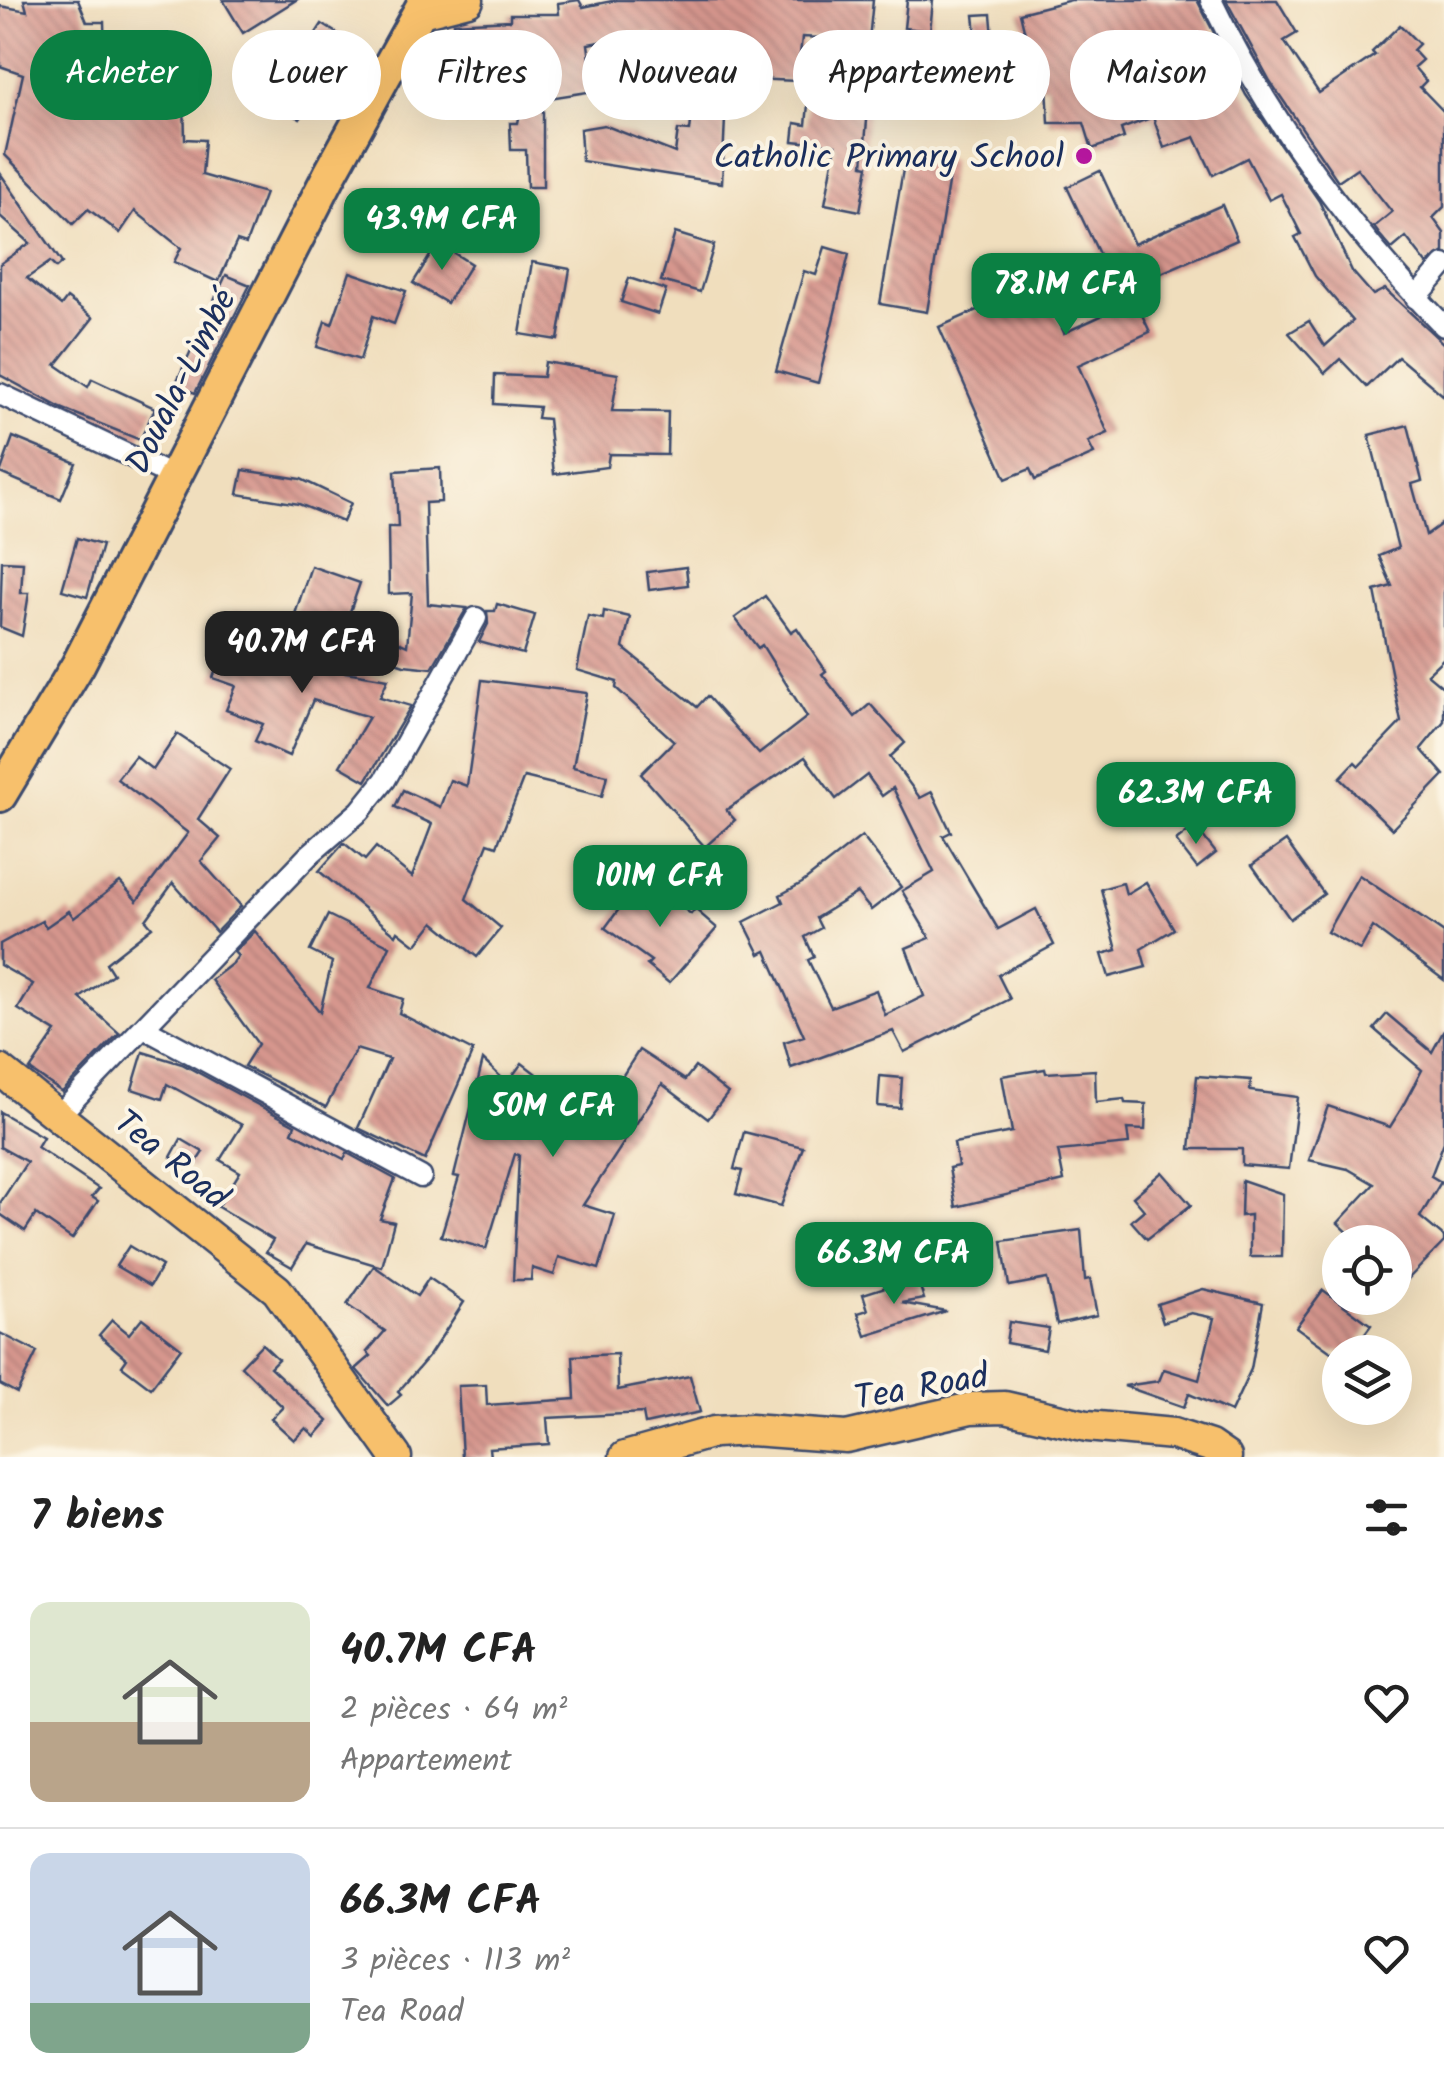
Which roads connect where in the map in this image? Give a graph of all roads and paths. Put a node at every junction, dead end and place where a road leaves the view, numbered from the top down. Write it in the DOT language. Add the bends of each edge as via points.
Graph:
graph roads {
  1 [pos="468,0"];
  2 [pos="1211,0"];
  3 [pos="423,6"];
  4 [pos="1444,265"];
  5 [pos="1416,298"];
  6 [pos="1444,326"];
  7 [pos="0,394"];
  8 [pos="176,478"];
  9 [pos="476,618"];
  10 [pos="0,795"];
  11 [pos="144,1028"];
  12 [pos="0,1070"];
  13 [pos="59,1115"];
  14 [pos="421,1176"];
  15 [pos="396,1457"];
  16 [pos="624,1457"];
  17 [pos="1226,1457"];
  1 -- 3 [label="main road"];
  2 -- 5 [label="street" via="1244,70"];
  3 -- 8 [label="highway, Douala-Limbé"];
  4 -- 5 [label="street"];
  5 -- 6 [label="street"];
  7 -- 8 [label="street"];
  8 -- 10 [label="highway, Douala-Limbé" via="78,666"];
  9 -- 11 [label="street" via="360,811 309,855"];
  11 -- 13 [label="street"];
  11 -- 14 [label="street"];
  12 -- 13 [label="main road, Tea Road"];
  13 -- 15 [label="main road, Tea Road" via="276,1290"];
  16 -- 17 [label="main road, Tea Road" via="714,1432 846,1437 972,1408 1005,1408 1087,1426 1173,1434"];
}
